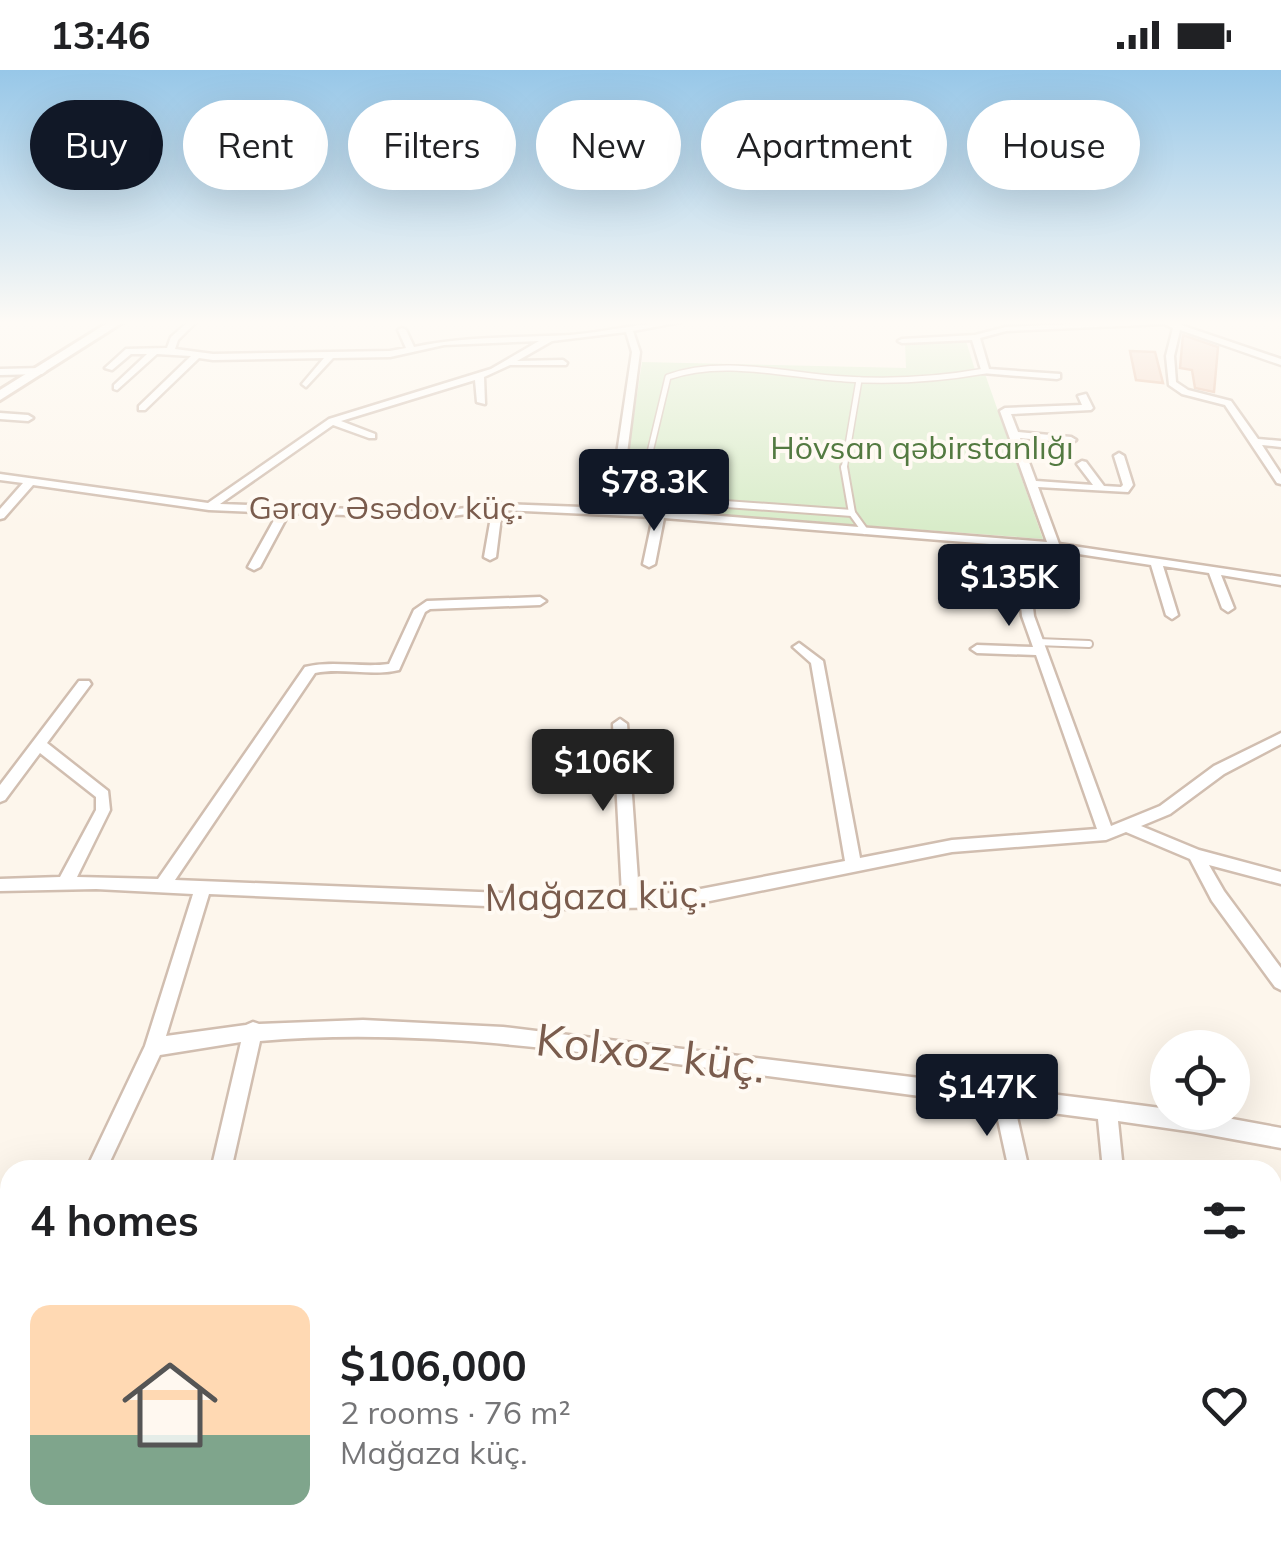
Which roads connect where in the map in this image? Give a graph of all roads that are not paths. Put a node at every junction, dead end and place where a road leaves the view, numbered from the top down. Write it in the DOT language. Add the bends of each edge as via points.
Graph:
graph roads {
  1 [pos="160,391"];
  2 [pos="428,391"];
  3 [pos="481,391"];
  4 [pos="631,391"];
  5 [pos="667,391"];
  6 [pos="856,391"];
  7 [pos="1184,391"];
  8 [pos="1084,396"];
  9 [pos="482,402"];
  10 [pos="142,408"];
  11 [pos="0,416"];
  12 [pos="28,418"];
  13 [pos="332,421"];
  14 [pos="1014,435"];
  15 [pos="372,436"];
  16 [pos="1072,440"];
  17 [pos="1254,442"];
  18 [pos="1281,444"];
  19 [pos="1120,456"];
  20 [pos="1082,464"];
  21 [pos="1276,469"];
  22 [pos="0,477"];
  23 [pos="1281,481"];
  24 [pos="28,484"];
  25 [pos="1032,484"];
  26 [pos="1102,489"];
  27 [pos="209,507"];
  28 [pos="489,508"];
  29 [pos="286,510"];
  30 [pos="614,511"];
  31 [pos="852,512"];
  32 [pos="659,514"];
  33 [pos="0,516"];
  34 [pos="865,530"];
  35 [pos="1020,542"];
  36 [pos="1054,546"];
  37 [pos="490,556"];
  38 [pos="1154,560"];
  39 [pos="648,564"];
  40 [pos="254,567"];
  41 [pos="1212,570"];
  42 [pos="1281,582"];
  43 [pos="540,601"];
  44 [pos="1228,608"];
  45 [pos="1172,616"];
  46 [pos="1089,644"];
  47 [pos="1039,647"];
  48 [pos="799,648"];
  49 [pos="977,649"];
  50 [pos="84,684"];
  51 [pos="620,724"];
  52 [pos="1281,738"];
  53 [pos="40,745"];
  54 [pos="0,796"];
  55 [pos="1128,827"];
  56 [pos="1106,834"];
  57 [pos="1196,854"];
  58 [pos="854,868"];
  59 [pos="1281,878"];
  60 [pos="64,884"];
  61 [pos="162,886"];
  62 [pos="1,887"];
  63 [pos="202,889"];
  64 [pos="631,901"];
  65 [pos="1281,982"];
  66 [pos="253,1030"];
  67 [pos="154,1047"];
  68 [pos="1003,1097"];
  69 [pos="1107,1110"];
  70 [pos="1281,1138"];
  71 [pos="101,1160"];
  72 [pos="223,1160"];
  73 [pos="1017,1160"];
  74 [pos="1112,1160"];
  1 -- 10 [label="street"];
  2 -- 13 [label="street"];
  3 -- 9 [label="street"];
  4 -- 30 [label="street"];
  5 -- 31 [label="lane" via="638,494 646,500"];
  6 -- 31 [label="lane" via="842,464"];
  7 -- 17 [label="street" via="1228,402"];
  8 -- 14 [label="street" via="1085,409 1008,409"];
  11 -- 12 [label="street"];
  13 -- 15 [label="street"];
  13 -- 27 [label="street"];
  14 -- 16 [label="street"];
  14 -- 25 [label="street"];
  17 -- 18 [label="street"];
  17 -- 21 [label="street"];
  19 -- 26 [label="street" via="1128,489"];
  20 -- 26 [label="street"];
  21 -- 23 [label="street"];
  22 -- 24 [label="street, Gəray Əsədov küç."];
  24 -- 27 [label="street, Gəray Əsədov küç."];
  24 -- 33 [label="street"];
  25 -- 26 [label="street"];
  25 -- 36 [label="street"];
  27 -- 29 [label="street, Gəray Əsədov küç."];
  28 -- 29 [label="street, Gəray Əsədov küç." via="432,515"];
  28 -- 30 [label="street, Gəray Əsədov küç."];
  28 -- 37 [label="street" via="496,517"];
  29 -- 40 [label="street"];
  30 -- 32 [label="street, Gəray Əsədov küç."];
  31 -- 34 [label="lane"];
  32 -- 34 [label="street, Gəray Əsədov küç."];
  32 -- 39 [label="street"];
  34 -- 35 [label="street, Gəray Əsədov küç."];
  35 -- 36 [label="street, Gəray Əsədov küç."];
  35 -- 47 [label="street" via="1028,616"];
  36 -- 38 [label="street, Gəray Əsədov küç."];
  38 -- 41 [label="street, Gəray Əsədov küç."];
  38 -- 45 [label="street"];
  41 -- 42 [label="street, Gəray Əsədov küç."];
  41 -- 44 [label="street"];
  43 -- 61 [label="street" via="426,605 394,667 327,664 310,670"];
  46 -- 47 [label="lane"];
  47 -- 49 [label="street"];
  47 -- 56 [label="street"];
  48 -- 58 [label="street" via="817,661"];
  50 -- 53 [label="street"];
  51 -- 64 [label="street"];
  52 -- 55 [label="street, Mağaza küç."];
  53 -- 54 [label="street"];
  53 -- 60 [label="street" via="103,795 103,810"];
  55 -- 56 [label="street, Mağaza küç."];
  55 -- 57 [label="street"];
  56 -- 58 [label="street, Mağaza küç." via="952,846"];
  57 -- 59 [label="street"];
  57 -- 65 [label="street"];
  58 -- 64 [label="street, Mağaza küç." via="680,900"];
  60 -- 61 [label="street, Mağaza küç."];
  60 -- 62 [label="street, Mağaza küç."];
  61 -- 63 [label="street, Mağaza küç."];
  63 -- 64 [label="street, Mağaza küç."];
  63 -- 67 [label="street"];
  66 -- 67 [label="street, Kolxoz küç."];
  66 -- 68 [label="street, Kolxoz küç." via="496,1033"];
  66 -- 72 [label="street"];
  67 -- 71 [label="street"];
  68 -- 69 [label="street, Kolxoz küç."];
  68 -- 73 [label="street"];
  69 -- 70 [label="street, Kolxoz küç."];
  69 -- 74 [label="street"];
}
